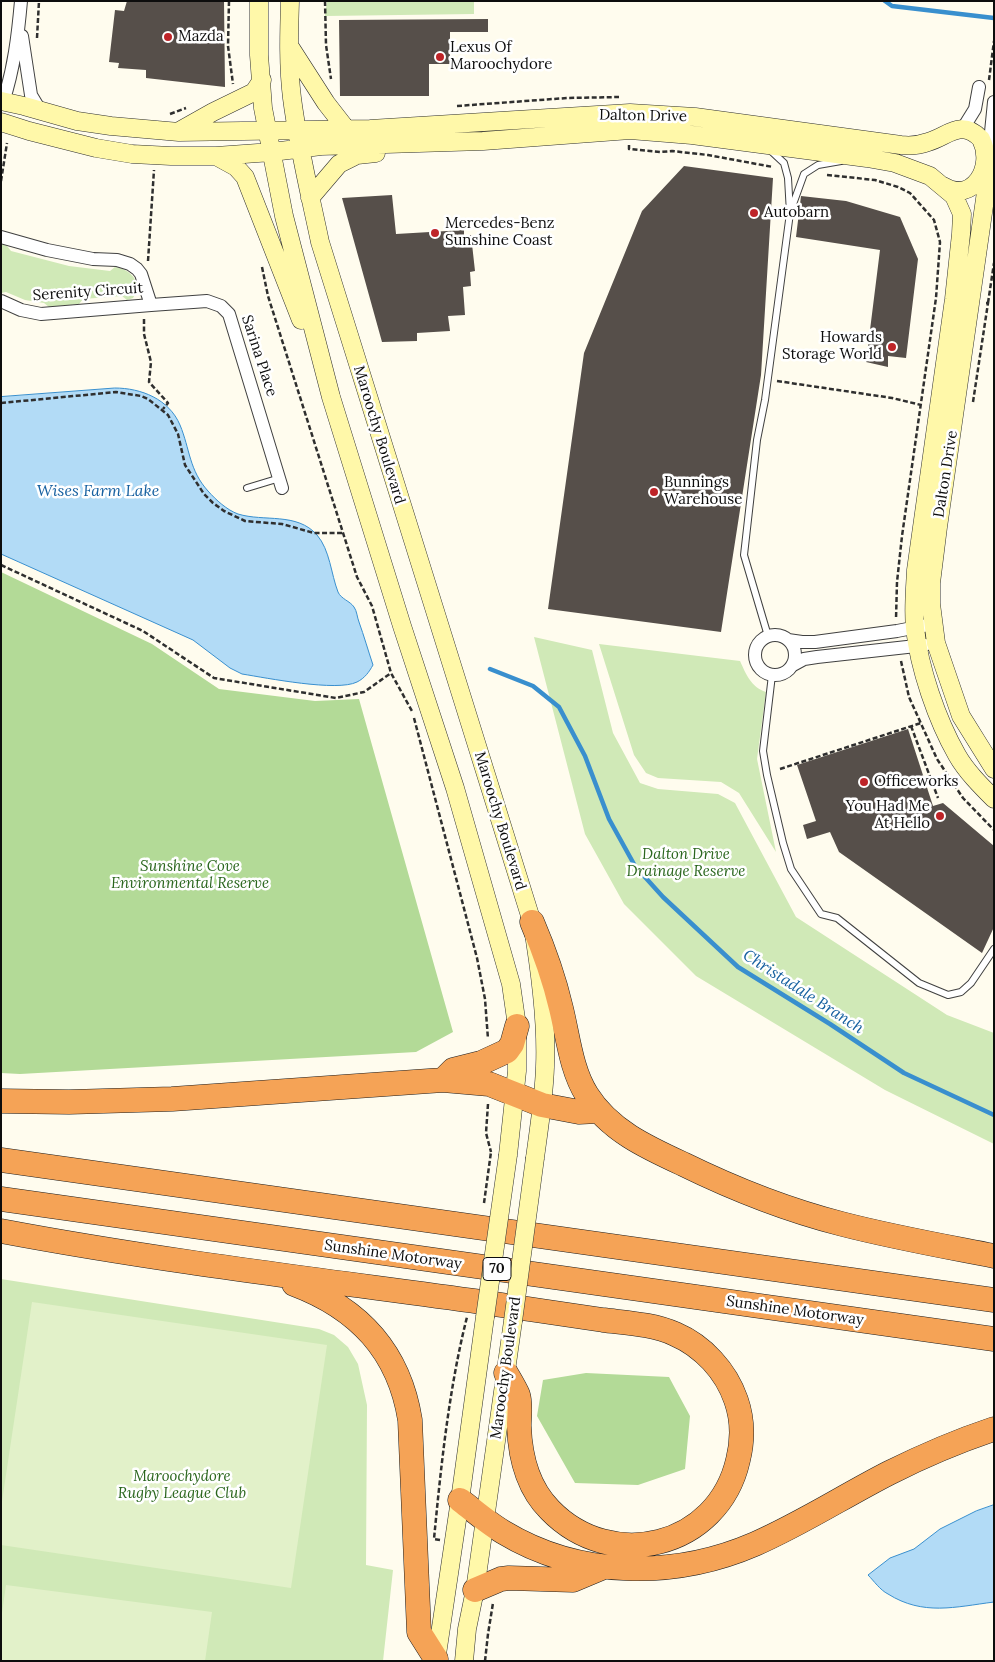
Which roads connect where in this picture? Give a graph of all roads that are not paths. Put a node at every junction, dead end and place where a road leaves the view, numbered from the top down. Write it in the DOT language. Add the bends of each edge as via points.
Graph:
graph roads {
  1 [pos="21,1"];
  2 [pos="259,1"];
  3 [pos="290,1"];
  4 [pos="20,18"];
  5 [pos="288,45"];
  6 [pos="262,80"];
  7 [pos="984,83"];
  8 [pos="994,102"];
  9 [pos="2,104"];
  10 [pos="40,110"];
  11 [pos="1,122"];
  12 [pos="268,130"];
  13 [pos="296,130"];
  14 [pos="347,130"];
  15 [pos="962,130"];
  16 [pos="179,132"];
  17 [pos="483,141"];
  18 [pos="766,146"];
  19 [pos="301,149"];
  20 [pos="272,152"];
  21 [pos="216,156"];
  22 [pos="862,158"];
  23 [pos="990,161"];
  24 [pos="942,186"];
  25 [pos="310,198"];
  26 [pos="790,213"];
  27 [pos="1,237"];
  28 [pos="1,301"];
  29 [pos="146,305"];
  30 [pos="331,397"];
  31 [pos="281,483"];
  32 [pos="248,488"];
  33 [pos="933,624"];
  34 [pos="915,628"];
  35 [pos="768,636"];
  36 [pos="788,640"];
  37 [pos="936,643"];
  38 [pos="918,647"];
  39 [pos="793,665"];
  40 [pos="771,681"];
  41 [pos="994,769"];
  42 [pos="994,799"];
  43 [pos="532,922"];
  44 [pos="994,949"];
  45 [pos="517,1026"];
  46 [pos="443,1080"];
  47 [pos="515,1093"];
  48 [pos="1,1101"];
  49 [pos="542,1105"];
  50 [pos="598,1111"];
  51 [pos="1,1160"];
  52 [pos="1,1199"];
  53 [pos="1,1231"];
  54 [pos="994,1256"];
  55 [pos="255,1270"];
  56 [pos="994,1300"];
  57 [pos="994,1339"];
  58 [pos="506,1374"];
  59 [pos="994,1429"];
  60 [pos="460,1500"];
  61 [pos="485,1519"];
  62 [pos="604,1567"];
  63 [pos="475,1590"];
  64 [pos="436,1660"];
  65 [pos="464,1661"];
  1 -- 4 [label="street"];
  2 -- 6 [label="main road, Maroochy Boulevard"];
  3 -- 5 [label="main road, Maroochy Boulevard"];
  4 -- 9 [label="street"];
  4 -- 10 [label="street" via="31,95"];
  5 -- 13 [label="main road, Maroochy Boulevard"];
  5 -- 14 [label="main road"];
  6 -- 12 [label="main road, Maroochy Boulevard"];
  6 -- 16 [label="main road" via="254,92"];
  7 -- 15 [label="street" via="975,109"];
  8 -- 23 [label="street"];
  9 -- 10 [label="main road, Dalton Drive"];
  10 -- 16 [label="main road, Dalton Drive" via="77,121"];
  11 -- 21 [label="main road, Dalton Drive" via="96,148 132,154"];
  12 -- 13 [label="main road, Dalton Drive"];
  12 -- 16 [label="main road, Dalton Drive"];
  12 -- 20 [label="main road, Maroochy Boulevard"];
  13 -- 14 [label="main road, Dalton Drive"];
  13 -- 19 [label="main road, Maroochy Boulevard"];
  14 -- 15 [label="main road, Dalton Drive" via="630,113 695,117 901,145 928,142"];
  15 -- 23 [label="main road" via="979,137"];
  17 -- 18 [label="main road, Dalton Drive" via="630,130"];
  17 -- 19 [label="main road, Dalton Drive"];
  17 -- 25 [label="main road" via="429,150 357,155 339,164"];
  18 -- 22 [label="main road, Dalton Drive"];
  18 -- 26 [label="lane" via="784,163"];
  19 -- 20 [label="main road, Dalton Drive"];
  19 -- 25 [label="main road, Maroochy Boulevard"];
  20 -- 21 [label="main road, Dalton Drive"];
  20 -- 30 [label="main road, Maroochy Boulevard" via="284,216"];
  21 -- 30 [label="main road" via="236,167 245,177"];
  22 -- 24 [label="main road, Dalton Drive" via="912,168"];
  22 -- 26 [label="lane" via="818,165 804,174"];
  23 -- 24 [label="main road, Dalton Drive" via="986,176 969,189 954,190"];
  23 -- 33 [label="main road, Dalton Drive" via="931,584"];
  24 -- 34 [label="main road, Dalton Drive" via="958,203 962,214 962,234 916,570"];
  25 -- 43 [label="main road, Maroochy Boulevard" via="320,242"];
  26 -- 35 [label="lane" via="757,440 744,556"];
  27 -- 29 [label="street, Serenity Circuit" via="47,250 130,264 141,274"];
  28 -- 29 [label="street, Serenity Circuit" via="18,310 40,314"];
  29 -- 31 [label="street, Sarina Place" via="207,300 227,311"];
  30 -- 45 [label="main road, Maroochy Boulevard" via="458,797 512,984"];
  31 -- 32 [label="lane"];
  33 -- 34 [label="street"];
  33 -- 37 [label="main road, Dalton Drive"];
  34 -- 36 [label="street" via="815,642"];
  34 -- 38 [label="main road, Dalton Drive"];
  35 -- 36 [label="street" via="779,635"];
  35 -- 40 [label="street" via="757,646 755,658"];
  36 -- 39 [label="street" via="796,655"];
  37 -- 38 [label="street"];
  37 -- 41 [label="main road, Dalton Drive" via="961,716"];
  38 -- 39 [label="street" via="817,657"];
  38 -- 42 [label="main road, Dalton Drive" via="941,723 957,757"];
  39 -- 40 [label="street"];
  40 -- 44 [label="lane" via="763,751 768,783 791,869 821,914 837,918 920,983 948,995 961,992 971,983"];
  43 -- 49 [label="main road, Maroochy Boulevard" via="544,1025 546,1067"];
  43 -- 50 [label="highway" via="548,962 579,1079"];
  45 -- 46 [label="highway" via="507,1051 481,1063 453,1070"];
  45 -- 47 [label="main road, Maroochy Boulevard"];
  46 -- 47 [label="highway" via="489,1084"];
  46 -- 48 [label="highway" via="172,1099"];
  47 -- 49 [label="highway"];
  47 -- 60 [label="main road, Maroochy Boulevard, bridge" via="499,1153 485,1317"];
  49 -- 50 [label="highway" via="579,1112"];
  49 -- 58 [label="main road, Maroochy Boulevard, bridge"];
  50 -- 54 [label="highway" via="607,1121 655,1151 767,1200 879,1234"];
  51 -- 56 [label="highway"];
  52 -- 57 [label="highway, Sunshine Motorway / 70"];
  53 -- 55 [label="highway" via="153,1257"];
  55 -- 58 [label="highway" via="639,1325 678,1335 713,1361 730,1384 735,1397 742,1438 732,1481 707,1516 670,1539 625,1545 609,1544 581,1534 547,1508 530,1479 521,1446 519,1397"];
  55 -- 64 [label="highway" via="310,1290 341,1307 379,1342 397,1371 410,1420 419,1632"];
  58 -- 61 [label="main road, Maroochy Boulevard"];
  59 -- 62 [label="highway" via="916,1460 755,1544 731,1553 678,1567"];
  60 -- 61 [label="highway"];
  60 -- 64 [label="main road, Maroochy Boulevard"];
  61 -- 62 [label="highway" via="503,1532 548,1554"];
  61 -- 63 [label="main road, Maroochy Boulevard"];
  62 -- 63 [label="highway" via="573,1580 509,1578"];
  63 -- 65 [label="main road, Maroochy Boulevard"];
}
